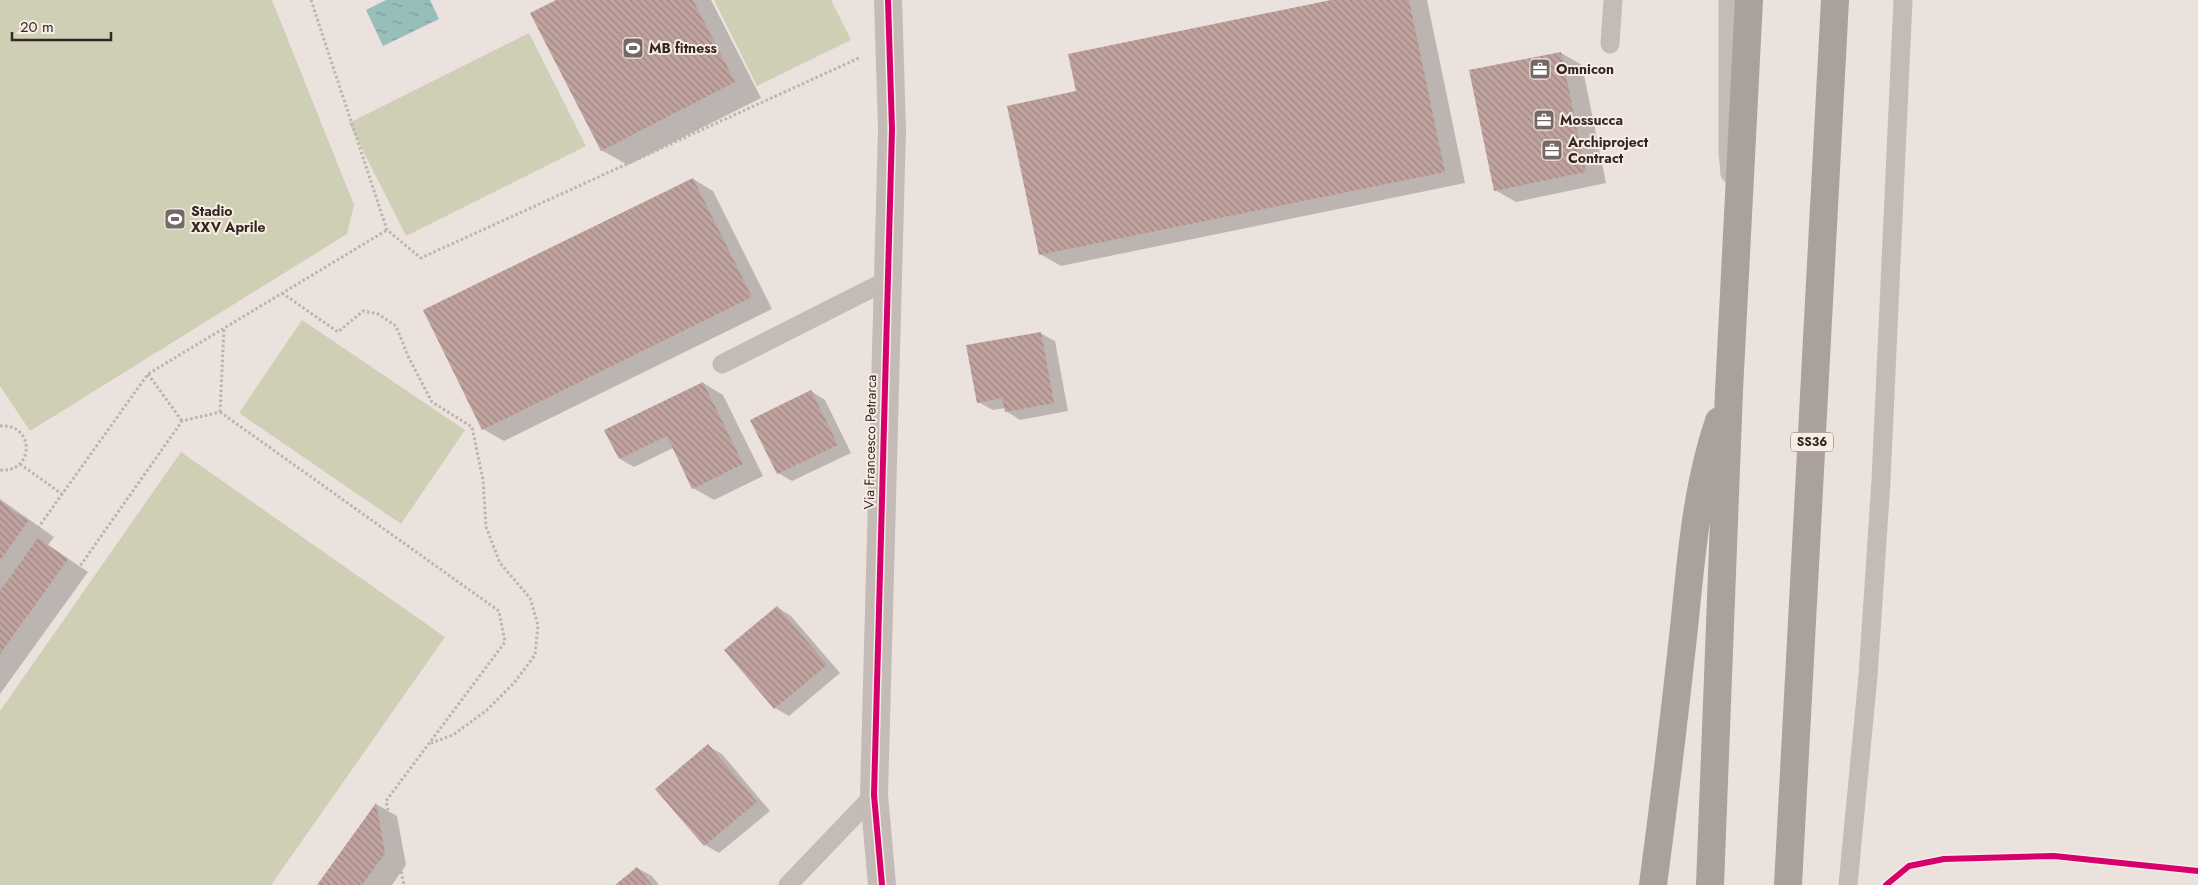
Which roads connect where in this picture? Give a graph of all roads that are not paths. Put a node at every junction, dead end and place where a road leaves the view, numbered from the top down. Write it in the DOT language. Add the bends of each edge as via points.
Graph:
graph roads {
  1 [pos="888,0"];
  2 [pos="1612,0"];
  3 [pos="1728,0"];
  4 [pos="1749,0"];
  5 [pos="1836,0"];
  6 [pos="1903,0"];
  7 [pos="1610,44"];
  8 [pos="1736,247"];
  9 [pos="886,281"];
  10 [pos="722,364"];
  11 [pos="1729,391"];
  12 [pos="874,794"];
  13 [pos="788,885"];
  14 [pos="882,885"];
  15 [pos="1653,885"];
  16 [pos="1710,885"];
  17 [pos="1788,885"];
  18 [pos="1848,885"];
  1 -- 9 [label="street, Via Francesco Petrarca" via="892,129"];
  2 -- 7 [label="lane"];
  3 -- 8 [label="lane" via="1728,152"];
  4 -- 8 [label="highway"];
  5 -- 17 [label="highway, SS36"];
  6 -- 18 [label="lane" via="1881,481 1868,676"];
  8 -- 11 [label="highway"];
  9 -- 10 [label="lane"];
  9 -- 12 [label="street, Via Francesco Petrarca"];
  11 -- 15 [label="highway" via="1708,455 1693,528 1672,741"];
  11 -- 16 [label="highway"];
  12 -- 13 [label="lane"];
  12 -- 14 [label="street, Via Francesco Petrarca"];
}
